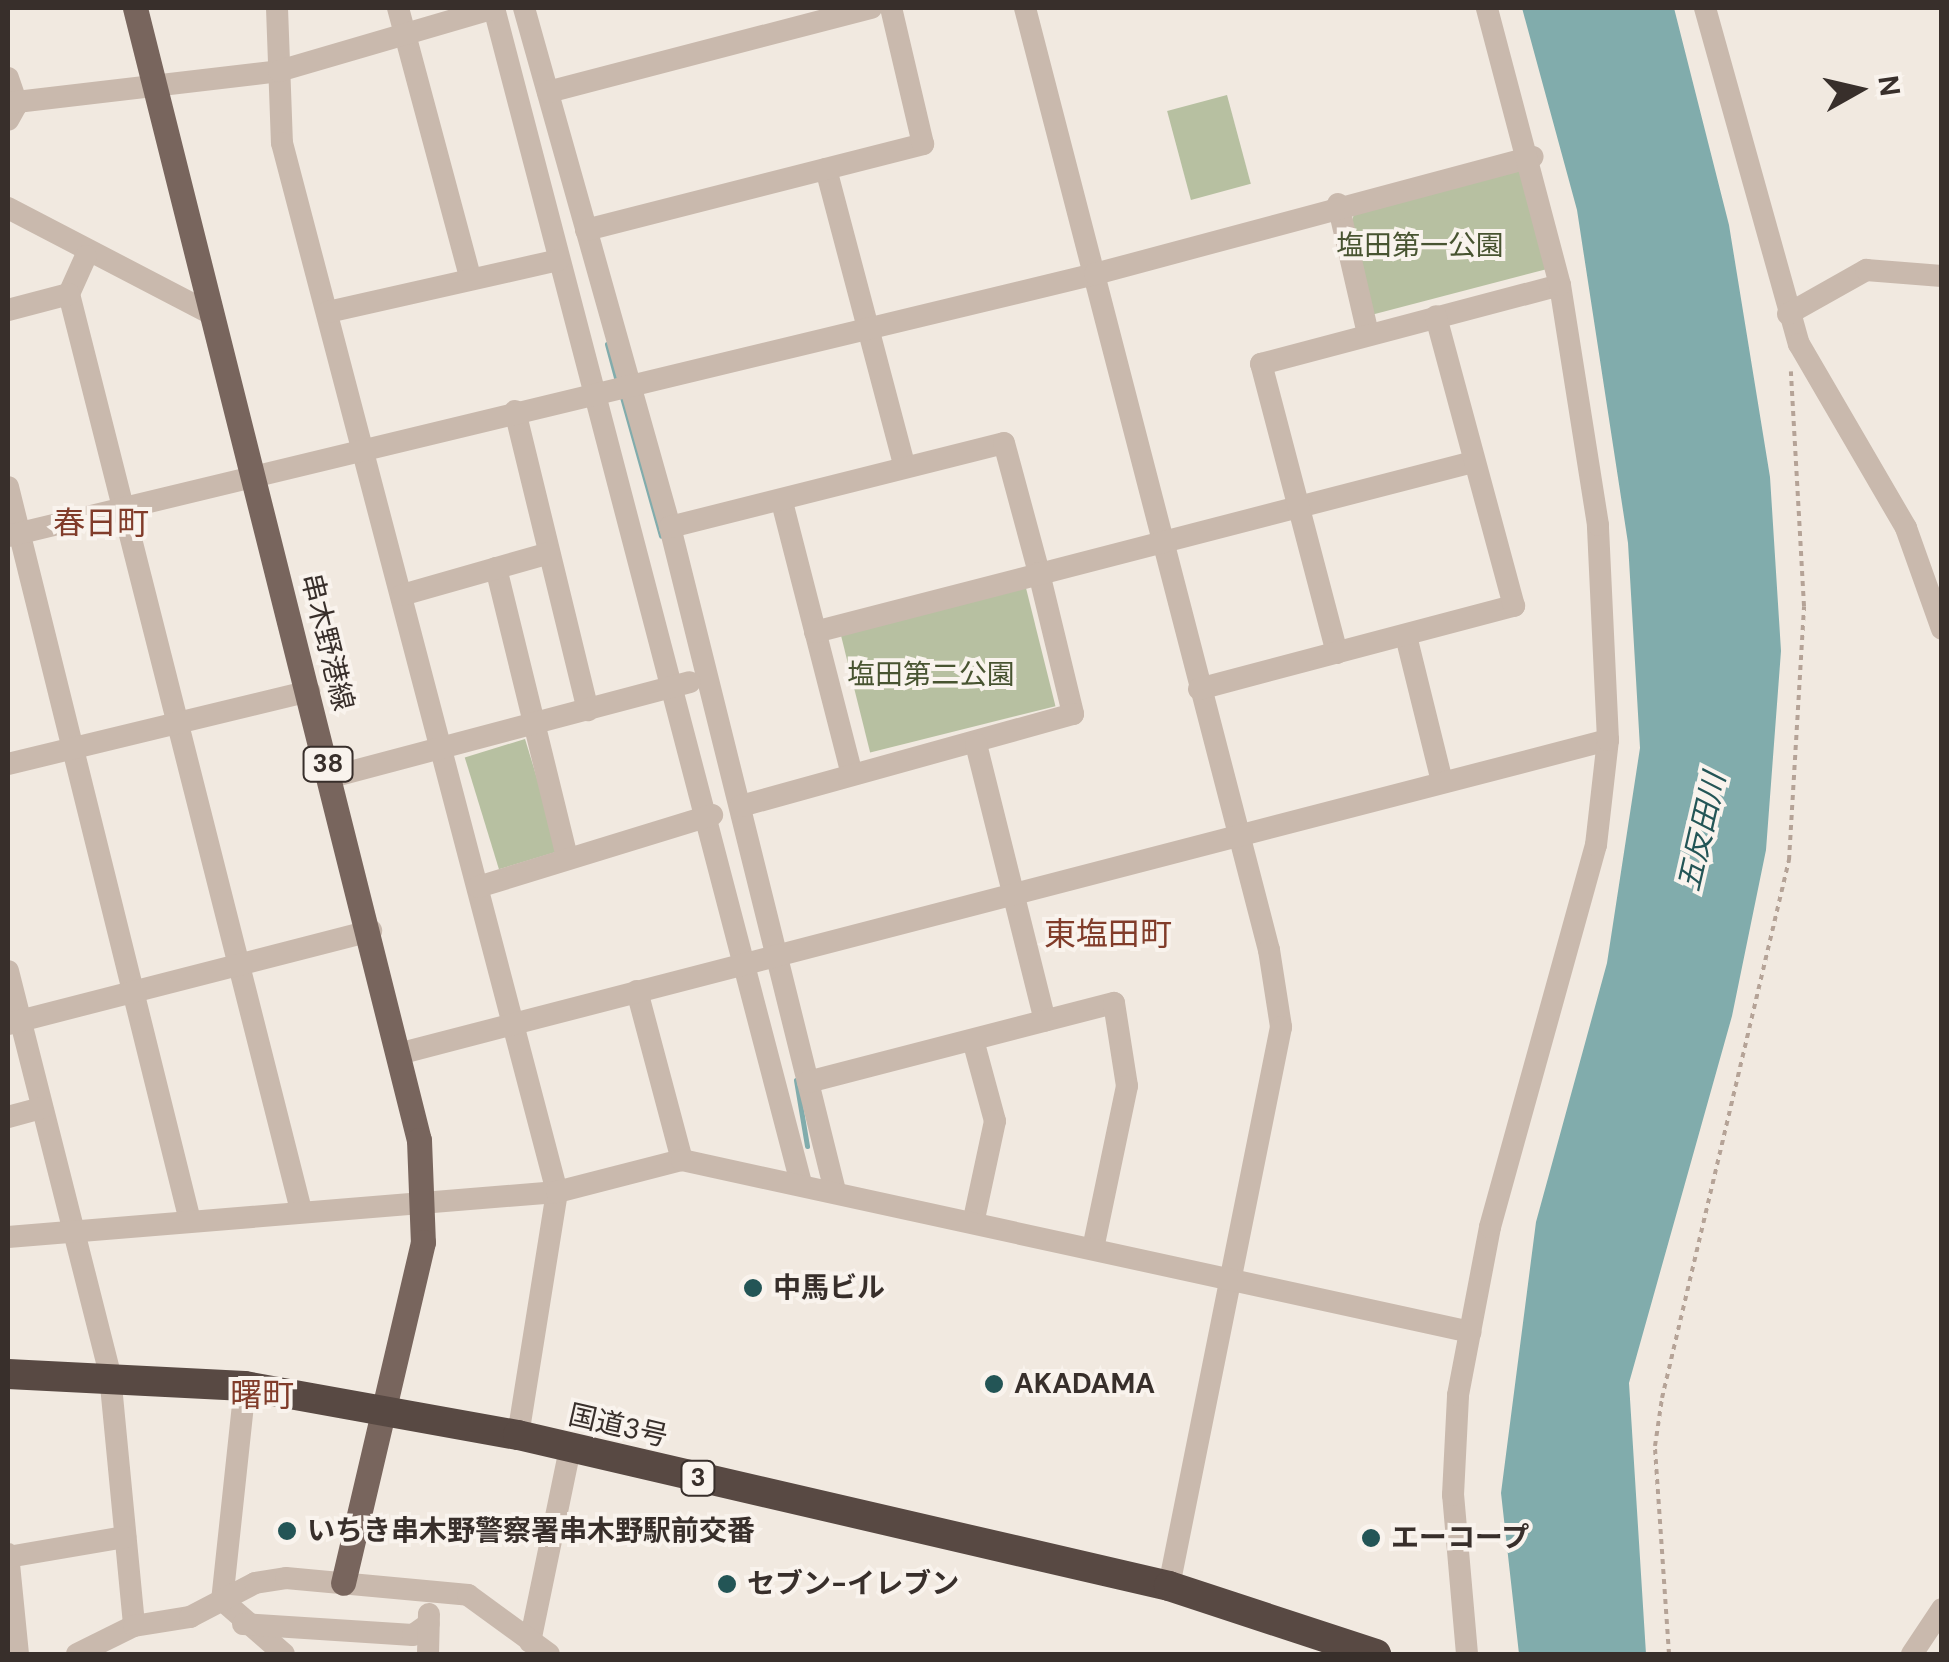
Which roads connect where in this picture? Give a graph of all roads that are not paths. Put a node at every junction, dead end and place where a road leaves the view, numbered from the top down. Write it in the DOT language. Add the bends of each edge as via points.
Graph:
graph roads {
  1 [pos="135,8"];
  2 [pos="278,8"];
  3 [pos="398,8"];
  4 [pos="494,8"];
  5 [pos="524,8"];
  6 [pos="871,8"];
  7 [pos="890,8"];
  8 [pos="1025,8"];
  9 [pos="1487,8"];
  10 [pos="1705,8"];
  11 [pos="406,40"];
  12 [pos="278,72"];
  13 [pos="8,78"];
  14 [pos="156,88"];
  15 [pos="548,92"];
  16 [pos="10,109"];
  17 [pos="1533,157"];
  18 [pos="826,169"];
  19 [pos="1338,204"];
  20 [pos="8,208"];
  21 [pos="586,230"];
  22 [pos="86,256"];
  23 [pos="558,260"];
  24 [pos="1095,274"];
  25 [pos="1942,276"];
  26 [pos="470,277"];
  27 [pos="1560,285"];
  28 [pos="69,294"];
  29 [pos="8,310"];
  30 [pos="328,312"];
  31 [pos="212,314"];
  32 [pos="1788,314"];
  33 [pos="1436,316"];
  34 [pos="868,329"];
  35 [pos="1368,334"];
  36 [pos="628,384"];
  37 [pos="594,394"];
  38 [pos="515,411"];
  39 [pos="364,450"];
  40 [pos="1473,462"];
  41 [pos="905,467"];
  42 [pos="254,474"];
  43 [pos="8,487"];
  44 [pos="782,502"];
  45 [pos="124,505"];
  46 [pos="1297,508"];
  47 [pos="670,527"];
  48 [pos="14,535"];
  49 [pos="1161,541"];
  50 [pos="549,553"];
  51 [pos="496,568"];
  52 [pos="1039,573"];
  53 [pos="402,595"];
  54 [pos="1942,629"];
  55 [pos="815,632"];
  56 [pos="1406,636"];
  57 [pos="1337,653"];
  58 [pos="709,679"];
  59 [pos="678,685"];
  60 [pos="1198,689"];
  61 [pos="309,691"];
  62 [pos="588,710"];
  63 [pos="178,722"];
  64 [pos="534,724"];
  65 [pos="1608,740"];
  66 [pos="976,744"];
  67 [pos="73,747"];
  68 [pos="442,748"];
  69 [pos="8,764"];
  70 [pos="852,774"];
  71 [pos="331,777"];
  72 [pos="1442,781"];
  73 [pos="742,806"];
  74 [pos="712,815"];
  75 [pos="1237,832"];
  76 [pos="566,854"];
  77 [pos="478,887"];
  78 [pos="1012,892"];
  79 [pos="371,932"];
  80 [pos="779,953"];
  81 [pos="750,962"];
  82 [pos="239,965"];
  83 [pos="8,971"];
  84 [pos="637,991"];
  85 [pos="133,992"];
  86 [pos="1045,1021"];
  87 [pos="14,1022"];
  88 [pos="513,1024"];
  89 [pos="973,1040"];
  90 [pos="402,1053"];
  91 [pos="808,1082"];
  92 [pos="42,1108"];
  93 [pos="8,1117"];
  94 [pos="682,1160"];
  95 [pos="801,1183"];
  96 [pos="835,1191"];
  97 [pos="557,1192"];
  98 [pos="426,1199"];
  99 [pos="300,1210"];
  100 [pos="974,1219"];
  101 [pos="190,1220"];
  102 [pos="73,1231"];
  103 [pos="8,1237"];
  104 [pos="1094,1244"];
  105 [pos="1232,1278"];
  106 [pos="1470,1332"];
  107 [pos="8,1374"];
  108 [pos="110,1376"];
  109 [pos="245,1386"];
  110 [pos="385,1412"];
  111 [pos="518,1435"];
  112 [pos="570,1449"];
  113 [pos="126,1538"];
  114 [pos="8,1556"];
  115 [pos="343,1583"];
  116 [pos="1169,1586"];
  117 [pos="430,1591"];
  118 [pos="222,1600"];
  119 [pos="1942,1609"];
  120 [pos="243,1624"];
  121 [pos="429,1624"];
  122 [pos="134,1626"];
  123 [pos="539,1648"];
  124 [pos="18,1654"];
  125 [pos="77,1654"];
  126 [pos="284,1654"];
  127 [pos="428,1654"];
  128 [pos="1376,1654"];
  129 [pos="1467,1654"];
  130 [pos="1912,1654"];
  1 -- 14 [label="main road, 串木野港線 / 38"];
  2 -- 12 [label="street"];
  3 -- 11 [label="street"];
  4 -- 11 [label="street"];
  4 -- 23 [label="street"];
  5 -- 15 [label="street"];
  6 -- 15 [label="street"];
  7 -- 18 [label="street" via="923,144"];
  8 -- 24 [label="street"];
  9 -- 17 [label="street"];
  10 -- 32 [label="street"];
  11 -- 12 [label="street"];
  11 -- 26 [label="street"];
  12 -- 14 [label="street"];
  12 -- 30 [label="street" via="282,143"];
  13 -- 16 [label="street"];
  14 -- 16 [label="street"];
  14 -- 31 [label="main road, 串木野港線 / 38"];
  15 -- 21 [label="street"];
  17 -- 19 [label="street"];
  17 -- 27 [label="street"];
  18 -- 21 [label="street"];
  18 -- 34 [label="street"];
  19 -- 24 [label="street"];
  19 -- 35 [label="street"];
  20 -- 22 [label="street"];
  21 -- 36 [label="street"];
  22 -- 28 [label="street"];
  22 -- 31 [label="street"];
  23 -- 26 [label="street"];
  23 -- 37 [label="street"];
  24 -- 34 [label="street"];
  24 -- 49 [label="street"];
  25 -- 32 [label="street" via="1866,270"];
  26 -- 30 [label="street"];
  27 -- 33 [label="street"];
  27 -- 65 [label="street" via="1598,525"];
  28 -- 29 [label="street"];
  28 -- 45 [label="street"];
  30 -- 39 [label="street"];
  31 -- 42 [label="main road, 串木野港線 / 38"];
  32 -- 54 [label="street" via="1824,397 1906,528"];
  33 -- 35 [label="street"];
  33 -- 40 [label="street"];
  34 -- 36 [label="street"];
  34 -- 41 [label="street"];
  35 -- 46 [label="street" via="1261,364"];
  36 -- 37 [label="street"];
  36 -- 47 [label="street"];
  37 -- 38 [label="street"];
  37 -- 59 [label="street"];
  38 -- 39 [label="street"];
  38 -- 50 [label="street"];
  39 -- 42 [label="street"];
  39 -- 53 [label="street"];
  40 -- 46 [label="street"];
  40 -- 56 [label="street" via="1514,606"];
  41 -- 44 [label="street"];
  41 -- 52 [label="street" via="1004,443"];
  42 -- 45 [label="street"];
  42 -- 61 [label="main road, 串木野港線 / 38"];
  43 -- 48 [label="street"];
  44 -- 47 [label="street"];
  44 -- 55 [label="street"];
  45 -- 48 [label="street"];
  45 -- 63 [label="street"];
  46 -- 49 [label="street"];
  46 -- 57 [label="street"];
  47 -- 58 [label="street"];
  48 -- 67 [label="street"];
  49 -- 52 [label="street"];
  49 -- 60 [label="street"];
  50 -- 51 [label="street"];
  50 -- 62 [label="street"];
  51 -- 53 [label="street"];
  51 -- 64 [label="street"];
  52 -- 55 [label="street"];
  52 -- 66 [label="street" via="1073,714"];
  53 -- 68 [label="street"];
  55 -- 70 [label="street"];
  56 -- 57 [label="street"];
  56 -- 72 [label="street"];
  57 -- 60 [label="street"];
  58 -- 59 [label="street"];
  58 -- 73 [label="street"];
  59 -- 62 [label="street"];
  59 -- 74 [label="street"];
  60 -- 75 [label="street"];
  61 -- 63 [label="street"];
  61 -- 71 [label="main road, 串木野港線 / 38"];
  62 -- 64 [label="street"];
  63 -- 67 [label="street"];
  63 -- 82 [label="street"];
  64 -- 68 [label="street"];
  64 -- 76 [label="street"];
  65 -- 72 [label="street"];
  65 -- 106 [label="street" via="1596,845 1490,1228"];
  66 -- 70 [label="street"];
  66 -- 78 [label="street"];
  67 -- 69 [label="street"];
  67 -- 85 [label="street"];
  68 -- 71 [label="street"];
  68 -- 77 [label="street"];
  70 -- 73 [label="street"];
  71 -- 79 [label="main road, 串木野港線 / 38"];
  72 -- 75 [label="street"];
  73 -- 80 [label="street"];
  74 -- 76 [label="street"];
  74 -- 81 [label="street"];
  75 -- 78 [label="street"];
  75 -- 105 [label="street" via="1280,1027"];
  76 -- 77 [label="street" via="554,868"];
  77 -- 88 [label="street"];
  78 -- 80 [label="street"];
  78 -- 86 [label="street"];
  79 -- 82 [label="street"];
  79 -- 90 [label="main road, 串木野港線 / 38"];
  80 -- 81 [label="street"];
  80 -- 91 [label="street"];
  81 -- 84 [label="street"];
  81 -- 95 [label="street"];
  82 -- 85 [label="street"];
  82 -- 99 [label="street"];
  83 -- 87 [label="street"];
  84 -- 88 [label="street"];
  84 -- 94 [label="street"];
  85 -- 87 [label="street"];
  85 -- 101 [label="street"];
  86 -- 89 [label="street"];
  86 -- 104 [label="street" via="1114,1003 1127,1054"];
  87 -- 92 [label="street"];
  88 -- 90 [label="street"];
  88 -- 97 [label="street"];
  89 -- 91 [label="street"];
  89 -- 100 [label="street" via="995,1121"];
  90 -- 98 [label="main road, 串木野港線 / 38"];
  91 -- 96 [label="street"];
  92 -- 93 [label="street"];
  92 -- 102 [label="street"];
  94 -- 95 [label="street"];
  94 -- 97 [label="street"];
  95 -- 96 [label="street"];
  96 -- 100 [label="street"];
  97 -- 98 [label="street"];
  97 -- 111 [label="street"];
  98 -- 99 [label="street"];
  98 -- 110 [label="main road, 串木野港線 / 38"];
  99 -- 101 [label="street"];
  100 -- 104 [label="street"];
  101 -- 102 [label="street"];
  102 -- 103 [label="street"];
  102 -- 108 [label="street"];
  104 -- 105 [label="street"];
  105 -- 106 [label="street"];
  105 -- 116 [label="street"];
  106 -- 129 [label="street" via="1453,1495"];
  107 -- 108 [label="highway, 国道3号 / 3"];
  108 -- 109 [label="highway, 国道3号 / 3"];
  108 -- 113 [label="street"];
  109 -- 110 [label="highway, 国道3号 / 3"];
  109 -- 118 [label="street"];
  110 -- 111 [label="highway, 国道3号 / 3"];
  110 -- 115 [label="main road, 串木野港線"];
  111 -- 112 [label="highway, 国道3号 / 3"];
  112 -- 116 [label="highway, 国道3号 / 3"];
  112 -- 123 [label="street"];
  113 -- 114 [label="street"];
  113 -- 122 [label="street"];
  114 -- 124 [label="street"];
  115 -- 117 [label="street"];
  115 -- 118 [label="street" via="286,1578"];
  116 -- 128 [label="highway, 国道3号 / 3"];
  117 -- 121 [label="street"];
  117 -- 123 [label="street" via="487,1604"];
  118 -- 120 [label="street"];
  118 -- 122 [label="street" via="190,1617"];
  119 -- 130 [label="street"];
  120 -- 121 [label="street" via="413,1635"];
  120 -- 126 [label="street"];
  121 -- 127 [label="street"];
  122 -- 125 [label="street"];
}
